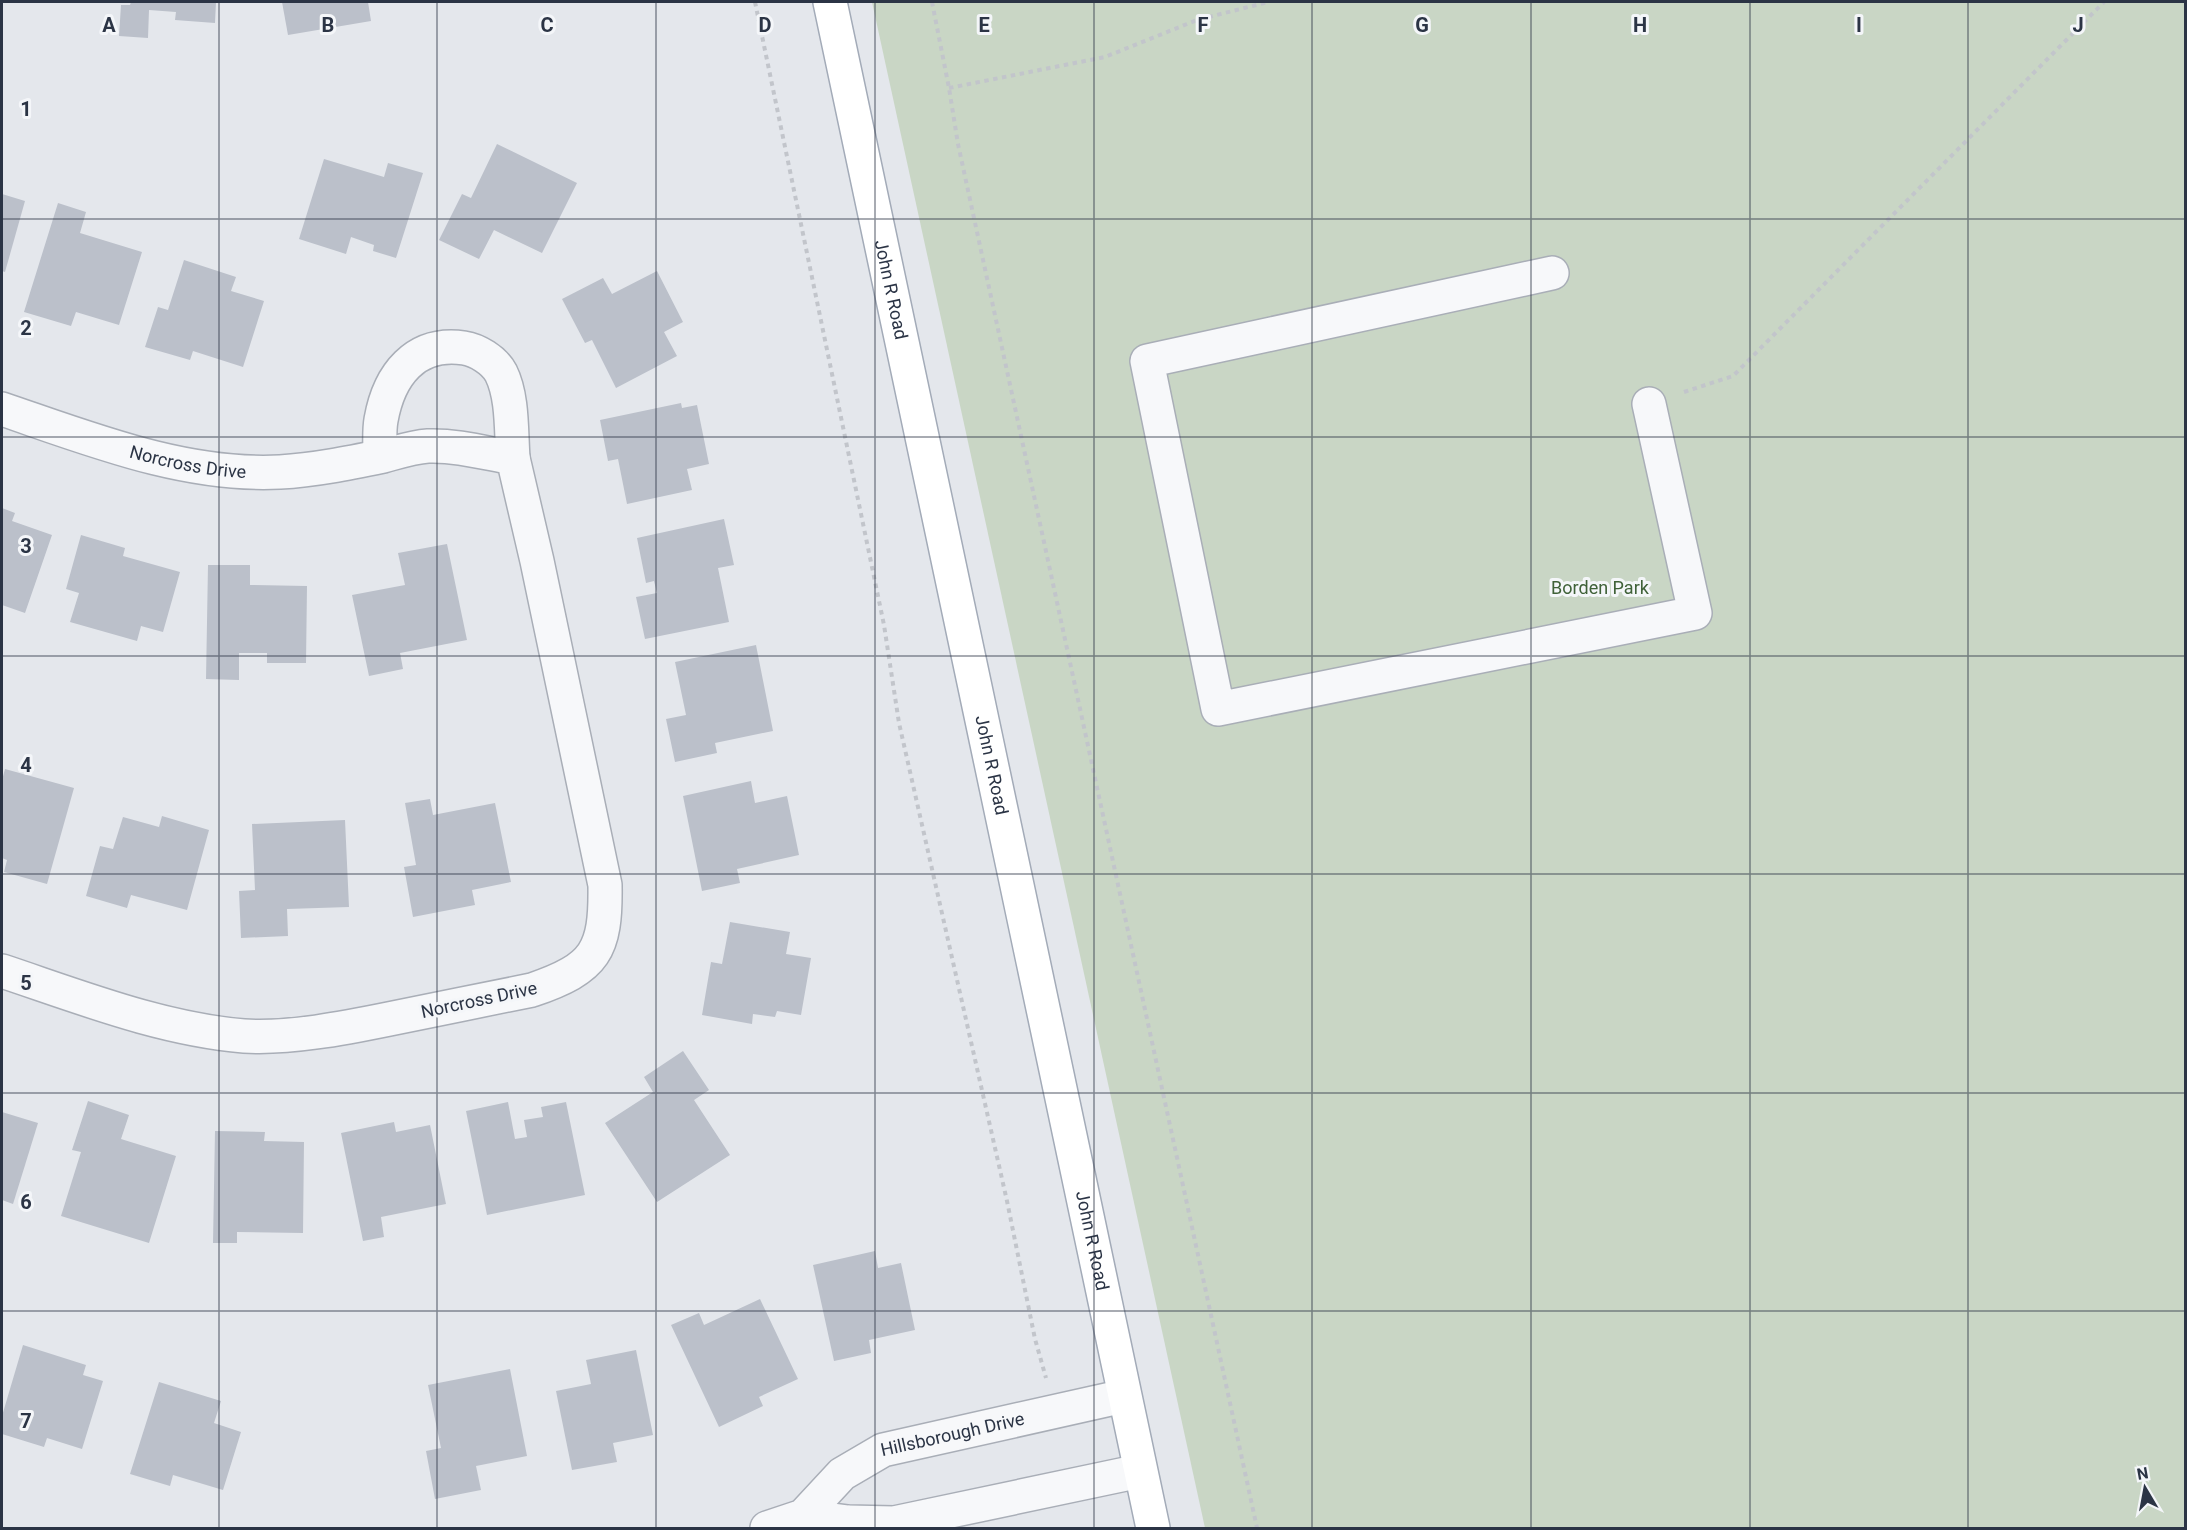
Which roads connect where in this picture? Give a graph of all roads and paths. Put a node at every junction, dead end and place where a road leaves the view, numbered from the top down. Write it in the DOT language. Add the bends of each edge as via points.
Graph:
graph roads {
  1 [pos="755,2"];
  2 [pos="830,2"];
  3 [pos="932,2"];
  4 [pos="1268,2"];
  5 [pos="2104,2"];
  6 [pos="949,88"];
  7 [pos="1552,273"];
  8 [pos="1649,404"];
  9 [pos="2,409"];
  10 [pos="380,456"];
  11 [pos="513,459"];
  12 [pos="2,971"];
  13 [pos="1045,1373"];
  14 [pos="1124,1396"];
  15 [pos="1140,1470"];
  16 [pos="803,1515"];
  17 [pos="767,1528"];
  18 [pos="1153,1528"];
  19 [pos="1257,1528"];
  1 -- 13 [label="path" via="884,625 899,723"];
  2 -- 14 [label="main road, John R Road"];
  3 -- 6 [label="path"];
  4 -- 6 [label="path" via="1197,20 1105,57"];
  5 -- 8 [label="path" via="1733,375"];
  6 -- 19 [label="path" via="960,155"];
  7 -- 8 [label="street" via="1147,361 1218,709 1695,613"];
  9 -- 10 [label="street, Norcross Drive" via="181,464 279,472"];
  10 -- 11 [label="street, Norcross Drive" via="426,446 461,448"];
  10 -- 11 [label="street, Norcross Drive" via="381,420 402,369 414,357 436,348 454,347 489,358 501,372 508,397"];
  11 -- 12 [label="street, Norcross Drive" via="605,885 606,920 598,947 580,969 532,990 348,1027 245,1036 143,1016"];
  14 -- 15 [label="main road, John R Road"];
  14 -- 16 [label="street, Hillsborough Drive" via="883,1450 842,1474"];
  15 -- 16 [label="street, Hillsborough Drive" via="894,1523 848,1522"];
  15 -- 18 [label="main road, John R Road"];
  16 -- 17 [label="street, Hillsborough Drive"];
}
